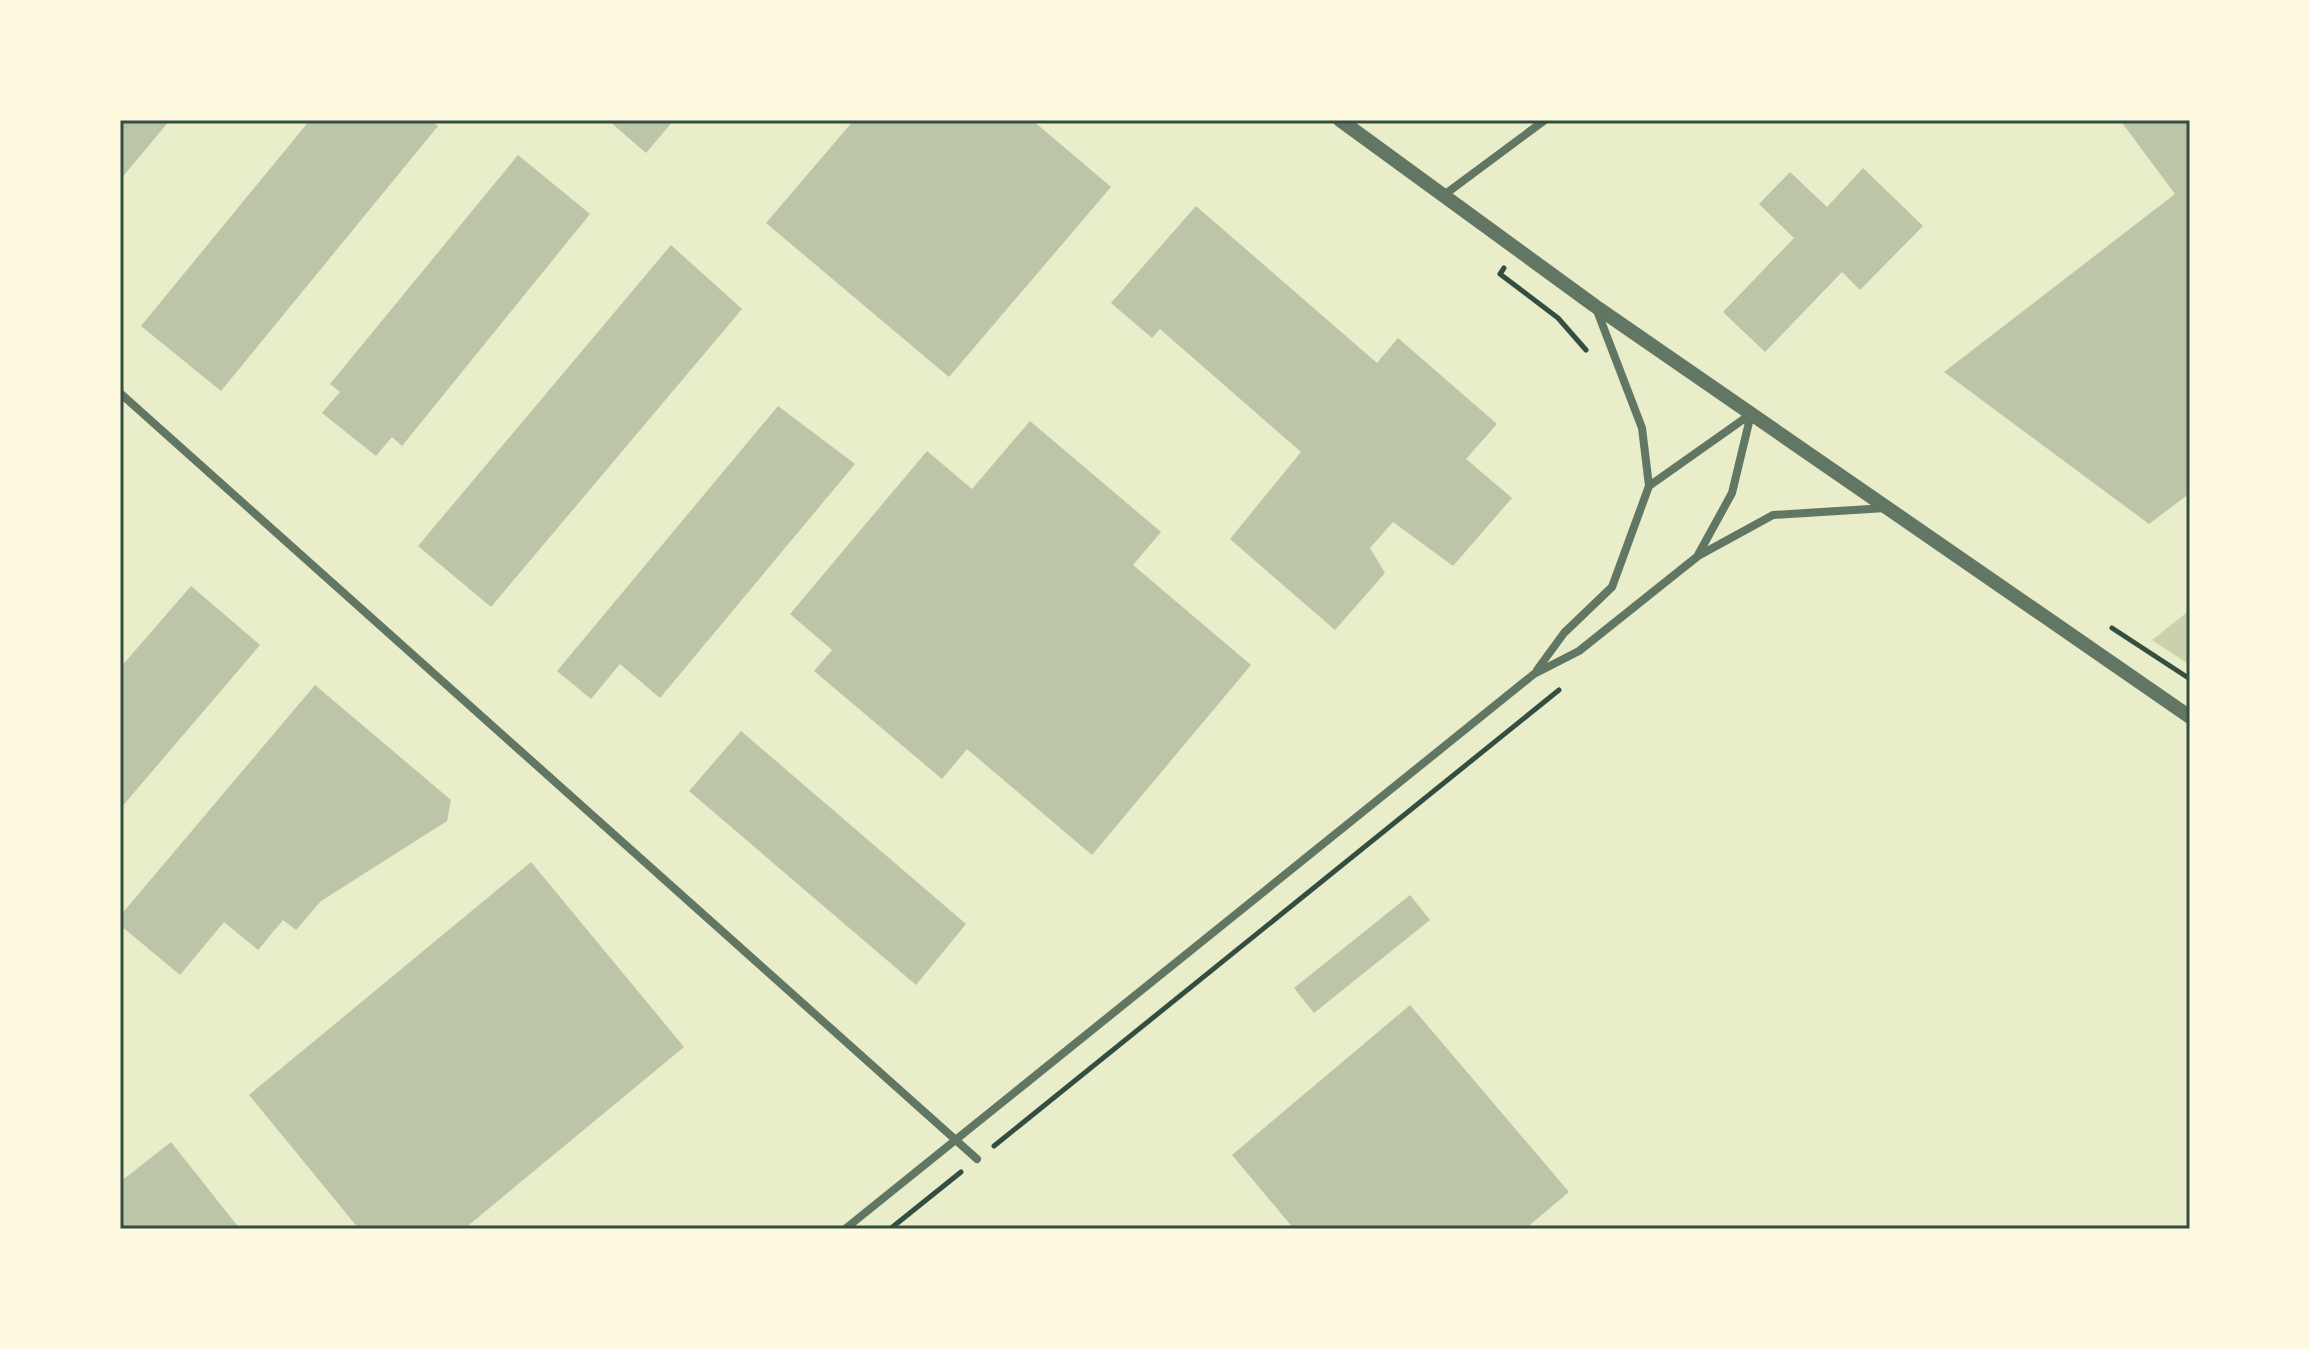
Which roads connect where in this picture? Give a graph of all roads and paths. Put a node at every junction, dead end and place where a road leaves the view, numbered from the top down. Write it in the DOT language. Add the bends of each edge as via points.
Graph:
graph roads {
  1 [pos="1340,120"];
  2 [pos="1545,120"];
  3 [pos="1444,195"];
  4 [pos="1517,250"];
  5 [pos="1595,306"];
  6 [pos="1594,359"];
  7 [pos="120,393"];
  8 [pos="1751,414"];
  9 [pos="1649,486"];
  10 [pos="1886,508"];
  11 [pos="1698,556"];
  12 [pos="1534,674"];
  13 [pos="1565,684"];
  14 [pos="2190,717"];
  15 [pos="957,1139"];
  16 [pos="977,1159"];
  17 [pos="845,1229"];
  18 [pos="890,1229"];
  1 -- 3 [label="street"];
  2 -- 3 [label="street"];
  3 -- 4 [label="street"];
  4 -- 5 [label="street"];
  4 -- 6 [label="path" via="1500,274 1558,318"];
  5 -- 8 [label="street"];
  5 -- 9 [label="street" via="1642,428"];
  7 -- 15 [label="street"];
  8 -- 9 [label="street"];
  8 -- 10 [label="street"];
  8 -- 11 [label="street" via="1732,493"];
  9 -- 12 [label="street" via="1612,587 1564,633"];
  10 -- 11 [label="street" via="1773,515"];
  10 -- 14 [label="street"];
  11 -- 12 [label="street" via="1579,651"];
  12 -- 15 [label="street"];
  13 -- 16 [label="path"];
  15 -- 16 [label="street"];
  15 -- 17 [label="street"];
  16 -- 18 [label="path"];
}
